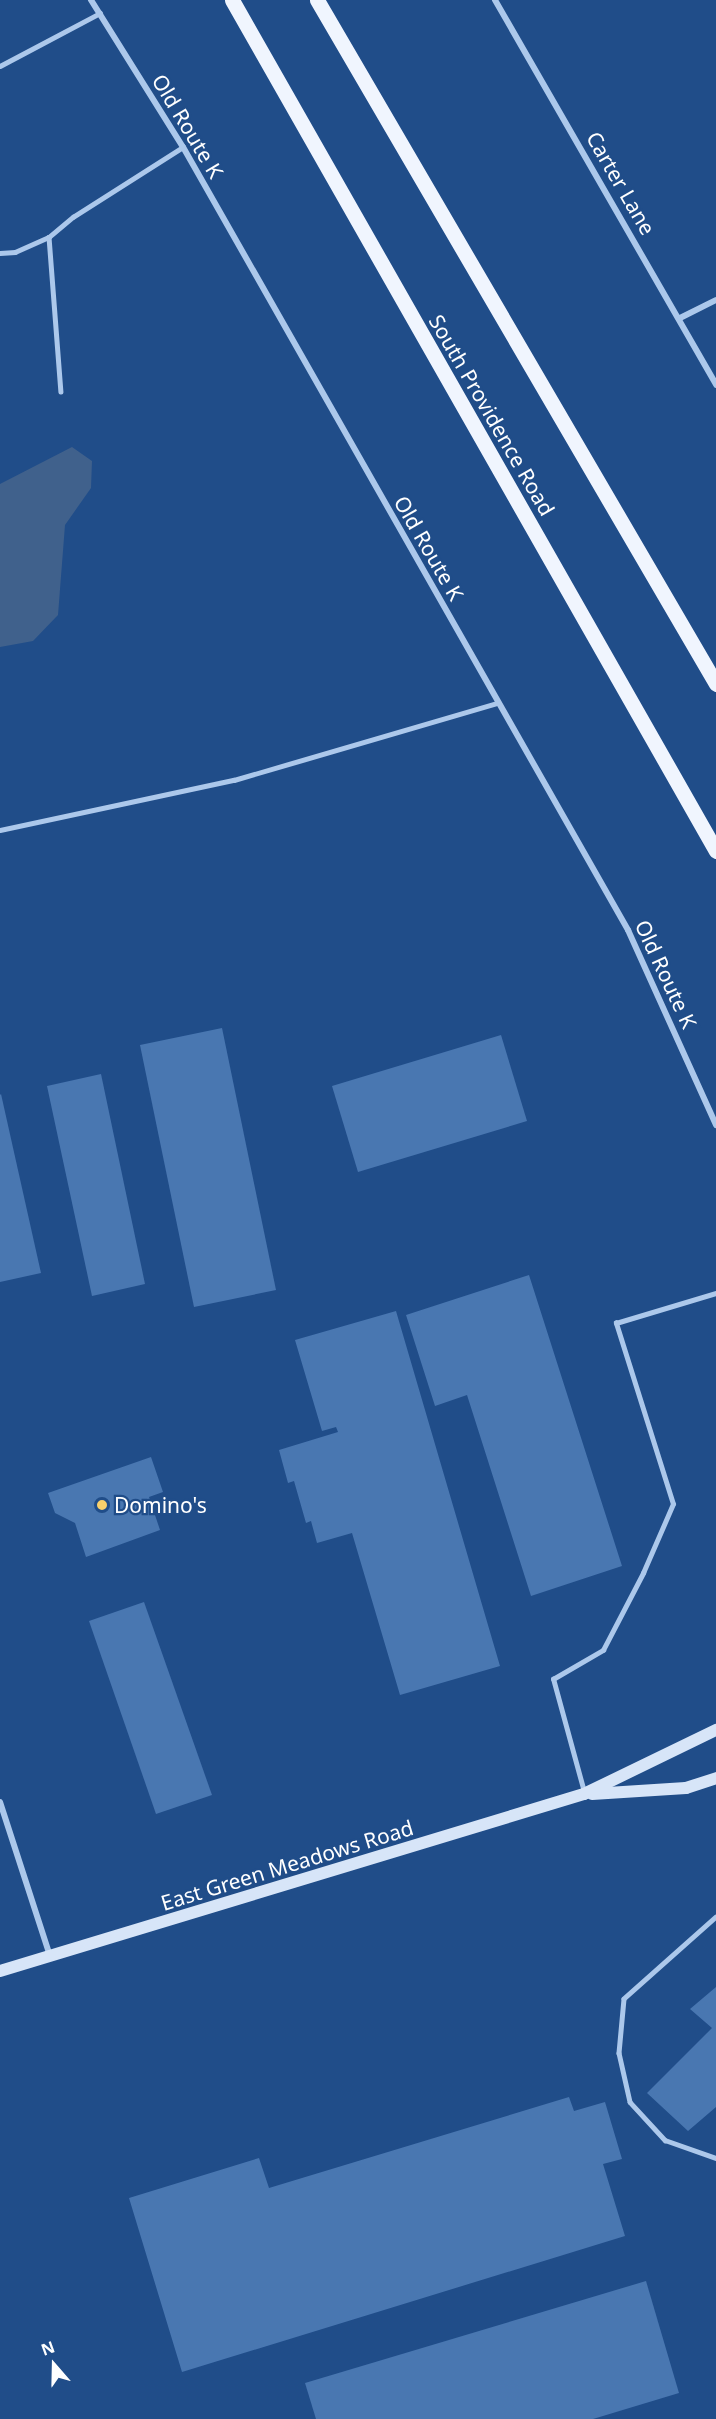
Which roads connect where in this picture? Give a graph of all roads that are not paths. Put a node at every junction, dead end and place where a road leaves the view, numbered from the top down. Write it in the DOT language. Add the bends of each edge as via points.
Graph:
graph roads {
  1 [pos="91,0"];
  2 [pos="232,0"];
  3 [pos="318,0"];
  4 [pos="495,0"];
  5 [pos="100,13"];
  6 [pos="0,66"];
  7 [pos="183,147"];
  8 [pos="49,237"];
  9 [pos="0,253"];
  10 [pos="716,300"];
  11 [pos="681,318"];
  12 [pos="716,385"];
  13 [pos="61,392"];
  14 [pos="716,684"];
  15 [pos="498,703"];
  16 [pos="0,830"];
  17 [pos="716,851"];
  18 [pos="716,1125"];
  19 [pos="716,1293"];
  20 [pos="716,1730"];
  21 [pos="716,1778"];
  22 [pos="585,1794"];
  23 [pos="0,1802"];
  24 [pos="716,1917"];
  25 [pos="50,1956"];
  26 [pos="0,1971"];
  27 [pos="716,2158"];
  1 -- 5 [label="street, Old Route K"];
  2 -- 17 [label="main road, South Providence Road"];
  3 -- 14 [label="main road"];
  4 -- 11 [label="street, Carter Lane"];
  5 -- 6 [label="lane"];
  5 -- 7 [label="street, Old Route K"];
  7 -- 8 [label="lane" via="73,217"];
  7 -- 15 [label="street, Old Route K"];
  8 -- 9 [label="lane" via="15,252"];
  8 -- 13 [label="lane"];
  10 -- 11 [label="street"];
  11 -- 12 [label="street, Carter Lane"];
  15 -- 16 [label="lane" via="234,780"];
  15 -- 18 [label="street, Old Route K" via="628,930"];
  19 -- 22 [label="lane" via="616,1323 673,1504 644,1573 603,1650 553,1680"];
  20 -- 22 [label="street, East Green Meadows Road"];
  21 -- 22 [label="street, East Green Meadows Road" via="686,1788"];
  22 -- 25 [label="street, East Green Meadows Road"];
  23 -- 25 [label="street"];
  24 -- 27 [label="lane" via="624,1999 619,2053 630,2102 665,2140"];
  25 -- 26 [label="street, East Green Meadows Road"];
}
